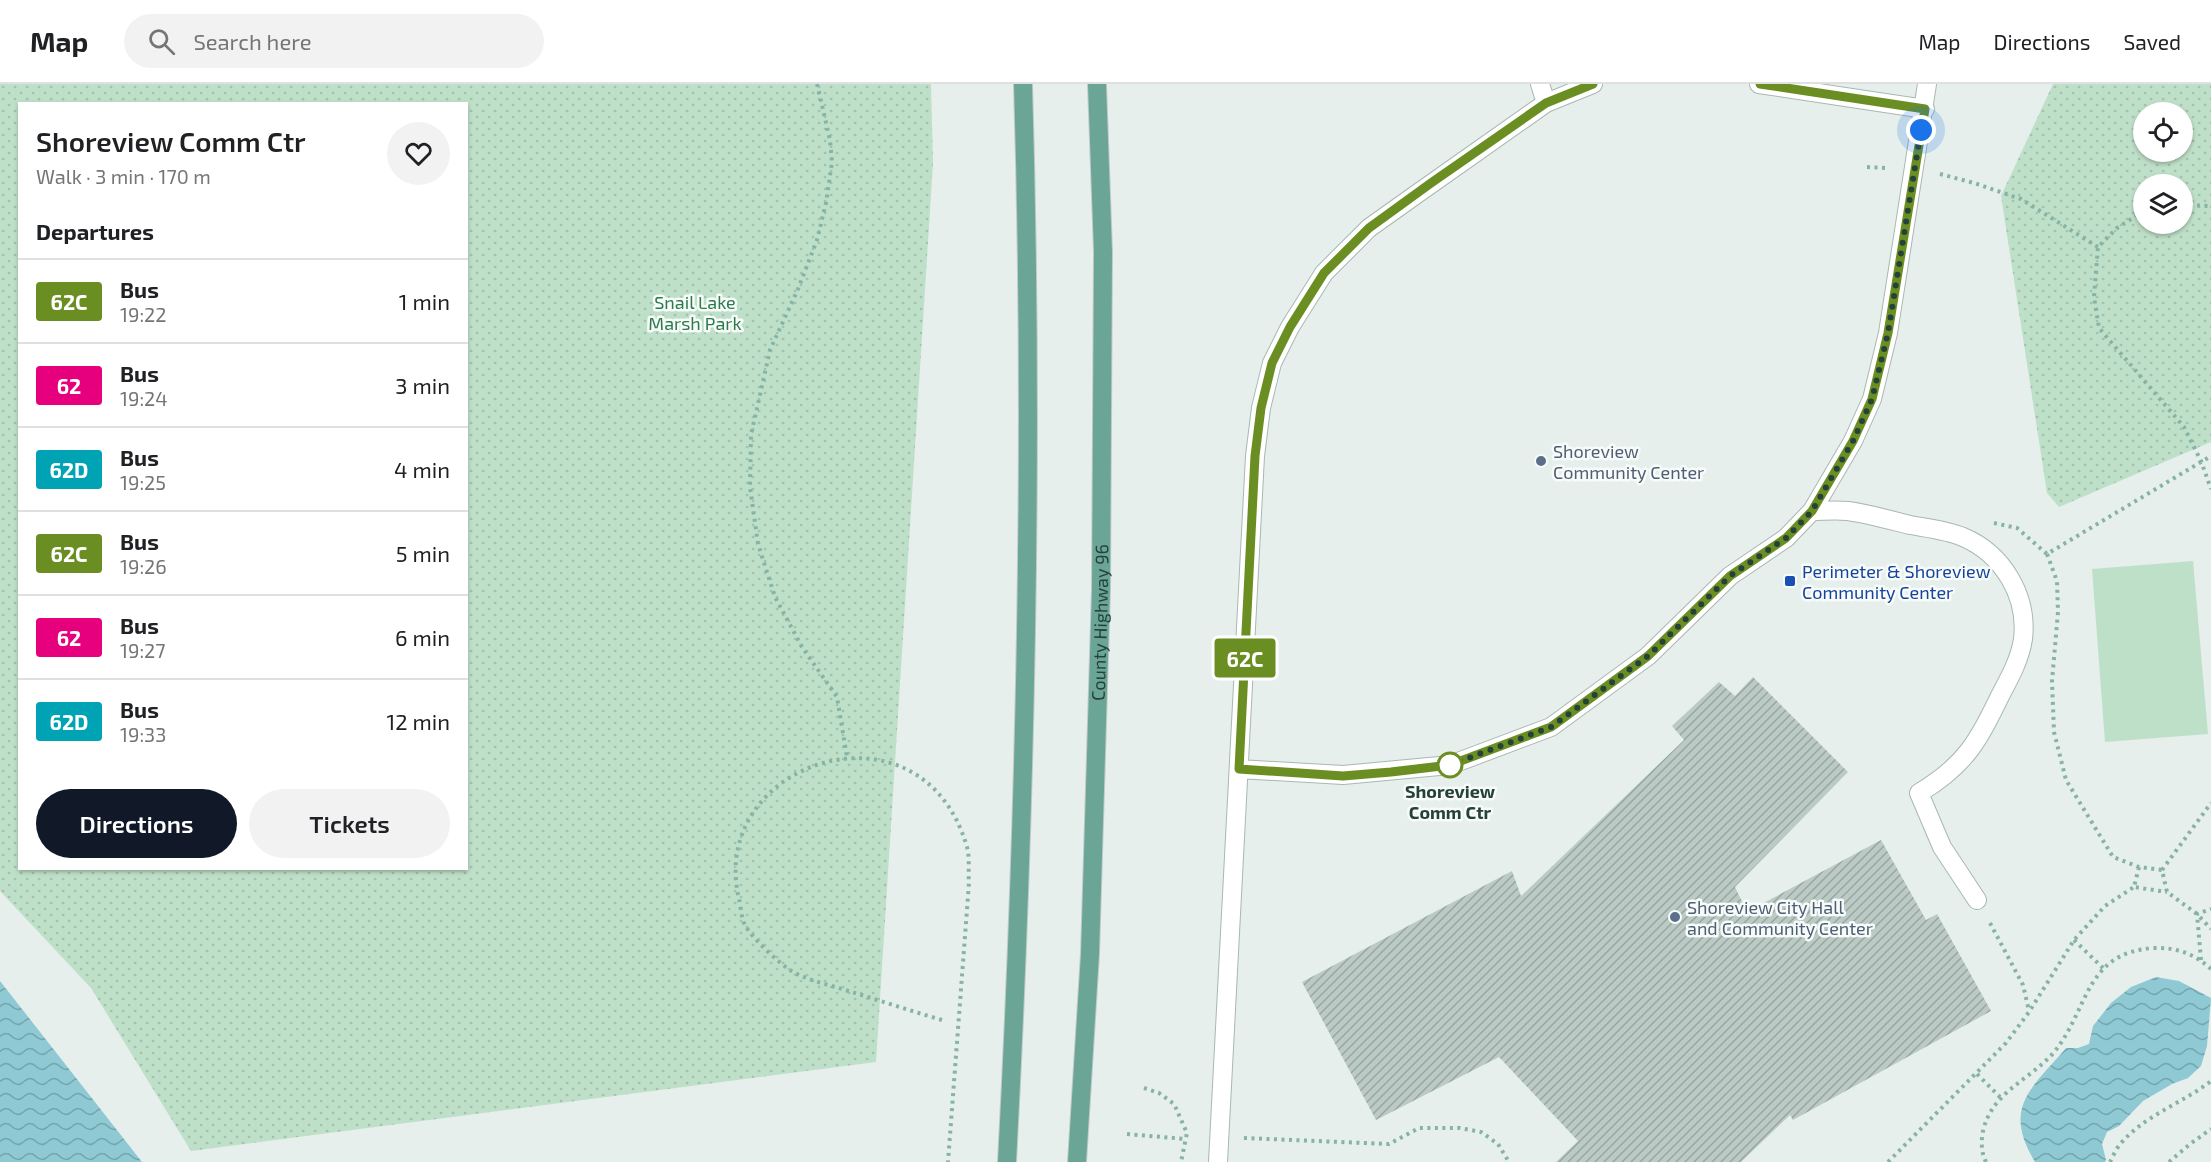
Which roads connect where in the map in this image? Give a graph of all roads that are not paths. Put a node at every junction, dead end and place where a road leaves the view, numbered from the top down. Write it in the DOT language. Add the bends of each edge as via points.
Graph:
graph roads {
  1 [pos="1023,84"];
  2 [pos="1097,84"];
  3 [pos="1540,84"];
  4 [pos="1593,84"];
  5 [pos="1760,84"];
  6 [pos="1927,84"];
  7 [pos="1546,103"];
  8 [pos="1925,109"];
  9 [pos="1812,511"];
  10 [pos="1239,769"];
  11 [pos="1977,900"];
  12 [pos="1007,1162"];
  13 [pos="1077,1162"];
  14 [pos="1218,1162"];
  1 -- 12 [label="main road" via="1029,429 1026,684"];
  2 -- 13 [label="main road, County Highway 96" via="1103,252 1101,589 1090,954"];
  3 -- 7 [label="lane"];
  4 -- 7 [label="lane"];
  5 -- 8 [label="lane"];
  6 -- 8 [label="lane"];
  7 -- 10 [label="lane" via="1369,228 1324,273 1272,363 1255,456"];
  8 -- 9 [label="lane" via="1888,333 1872,399 1853,441"];
  9 -- 10 [label="lane" via="1786,538 1730,576 1648,656 1551,727 1450,765 1343,776"];
  9 -- 11 [label="lane" via="1848,511 1962,536 1998,561 2020,598 2023,640 2018,661 1983,732 1964,759 1944,778 1919,793 1942,847"];
  10 -- 14 [label="lane"];
}
